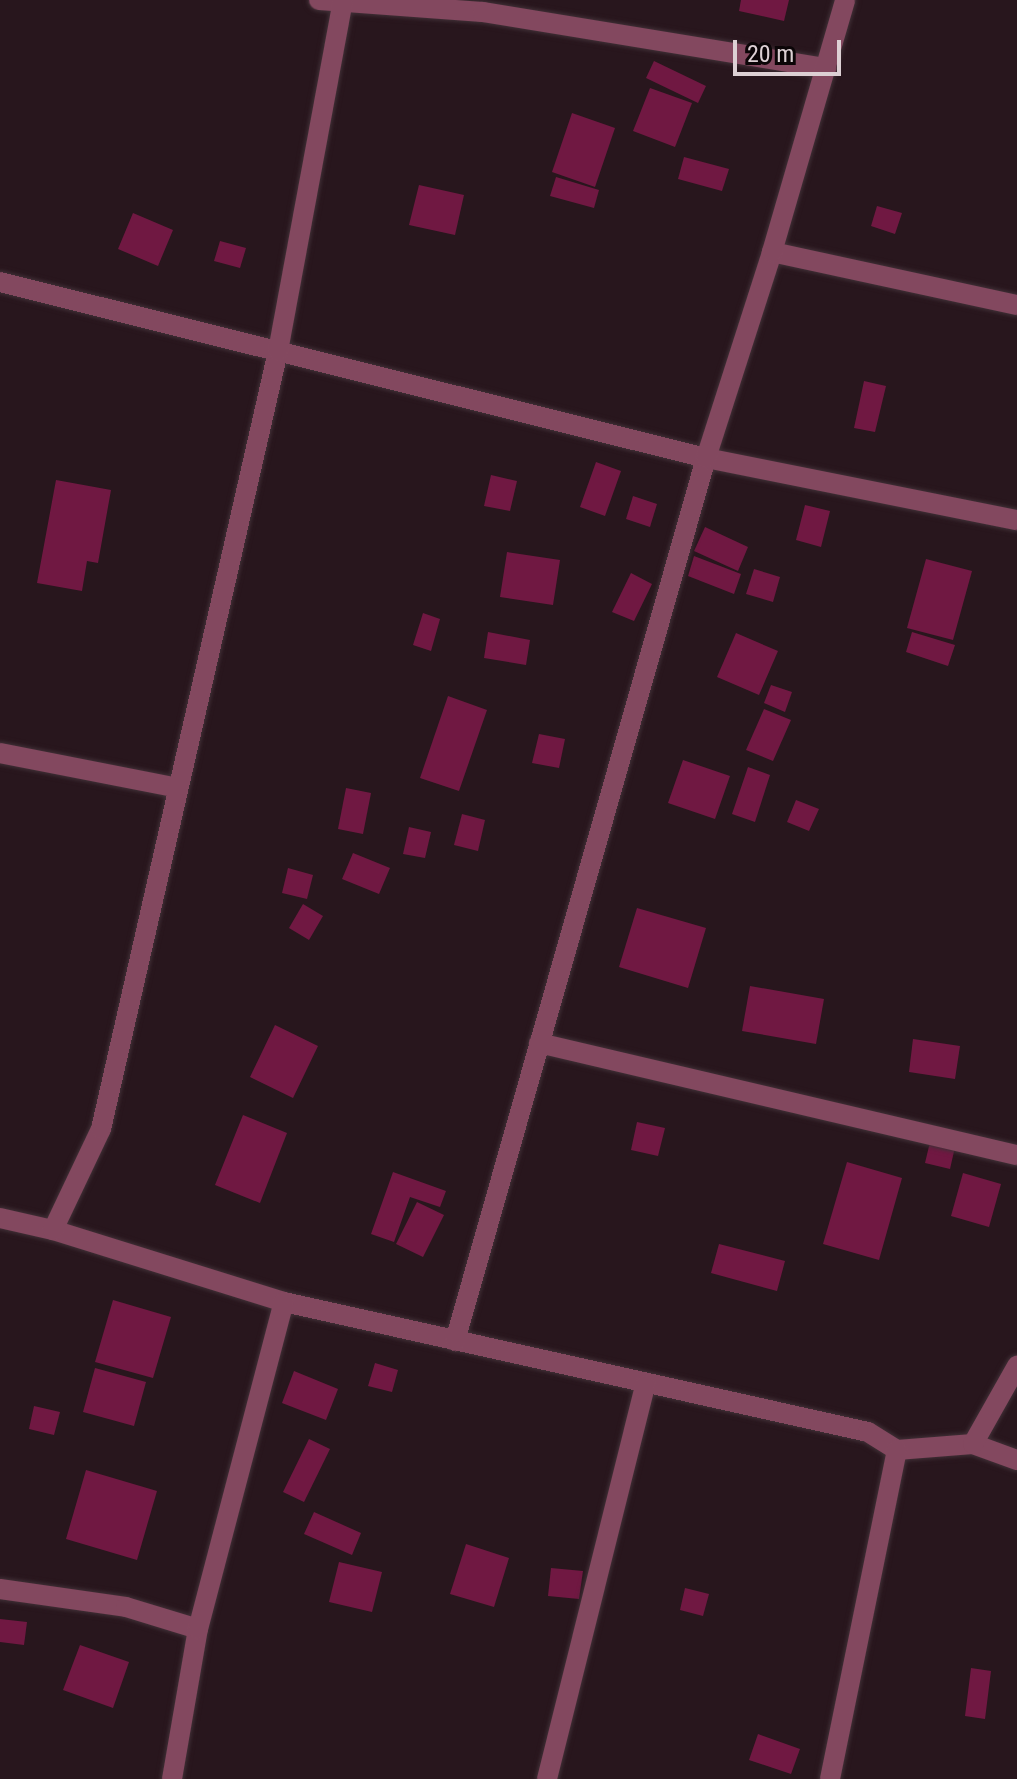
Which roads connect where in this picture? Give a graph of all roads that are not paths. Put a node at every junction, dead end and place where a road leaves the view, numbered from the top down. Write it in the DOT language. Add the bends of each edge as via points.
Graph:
graph roads {
  1 [pos="319,0"];
  2 [pos="845,0"];
  3 [pos="343,2"];
  4 [pos="484,6"];
  5 [pos="826,68"];
  6 [pos="772,252"];
  7 [pos="0,282"];
  8 [pos="1017,305"];
  9 [pos="278,351"];
  10 [pos="706,458"];
  11 [pos="1017,520"];
  12 [pos="0,753"];
  13 [pos="178,788"];
  14 [pos="539,1043"];
  15 [pos="1017,1155"];
  16 [pos="0,1218"];
  17 [pos="53,1230"];
  18 [pos="284,1302"];
  19 [pos="455,1341"];
  20 [pos="1017,1366"];
  21 [pos="645,1385"];
  22 [pos="973,1444"];
  23 [pos="897,1450"];
  24 [pos="1017,1460"];
  25 [pos="0,1589"];
  26 [pos="198,1629"];
  27 [pos="172,1779"];
  28 [pos="547,1779"];
  29 [pos="830,1779"];
  1 -- 3 [label="street"];
  2 -- 5 [label="street"];
  3 -- 4 [label="street"];
  3 -- 9 [label="street"];
  4 -- 5 [label="street"];
  5 -- 6 [label="street"];
  6 -- 8 [label="street"];
  6 -- 10 [label="street"];
  7 -- 9 [label="street"];
  9 -- 10 [label="street"];
  9 -- 13 [label="street"];
  10 -- 11 [label="street"];
  10 -- 14 [label="street"];
  12 -- 13 [label="street"];
  13 -- 17 [label="street" via="101,1129"];
  14 -- 15 [label="street"];
  14 -- 19 [label="street"];
  16 -- 17 [label="street"];
  17 -- 18 [label="street"];
  18 -- 19 [label="street"];
  18 -- 26 [label="street"];
  19 -- 21 [label="street"];
  20 -- 22 [label="street"];
  21 -- 23 [label="street" via="868,1432"];
  21 -- 28 [label="street"];
  22 -- 23 [label="street"];
  22 -- 24 [label="street"];
  23 -- 29 [label="street"];
  25 -- 26 [label="street" via="126,1607"];
  26 -- 27 [label="street"];
}
